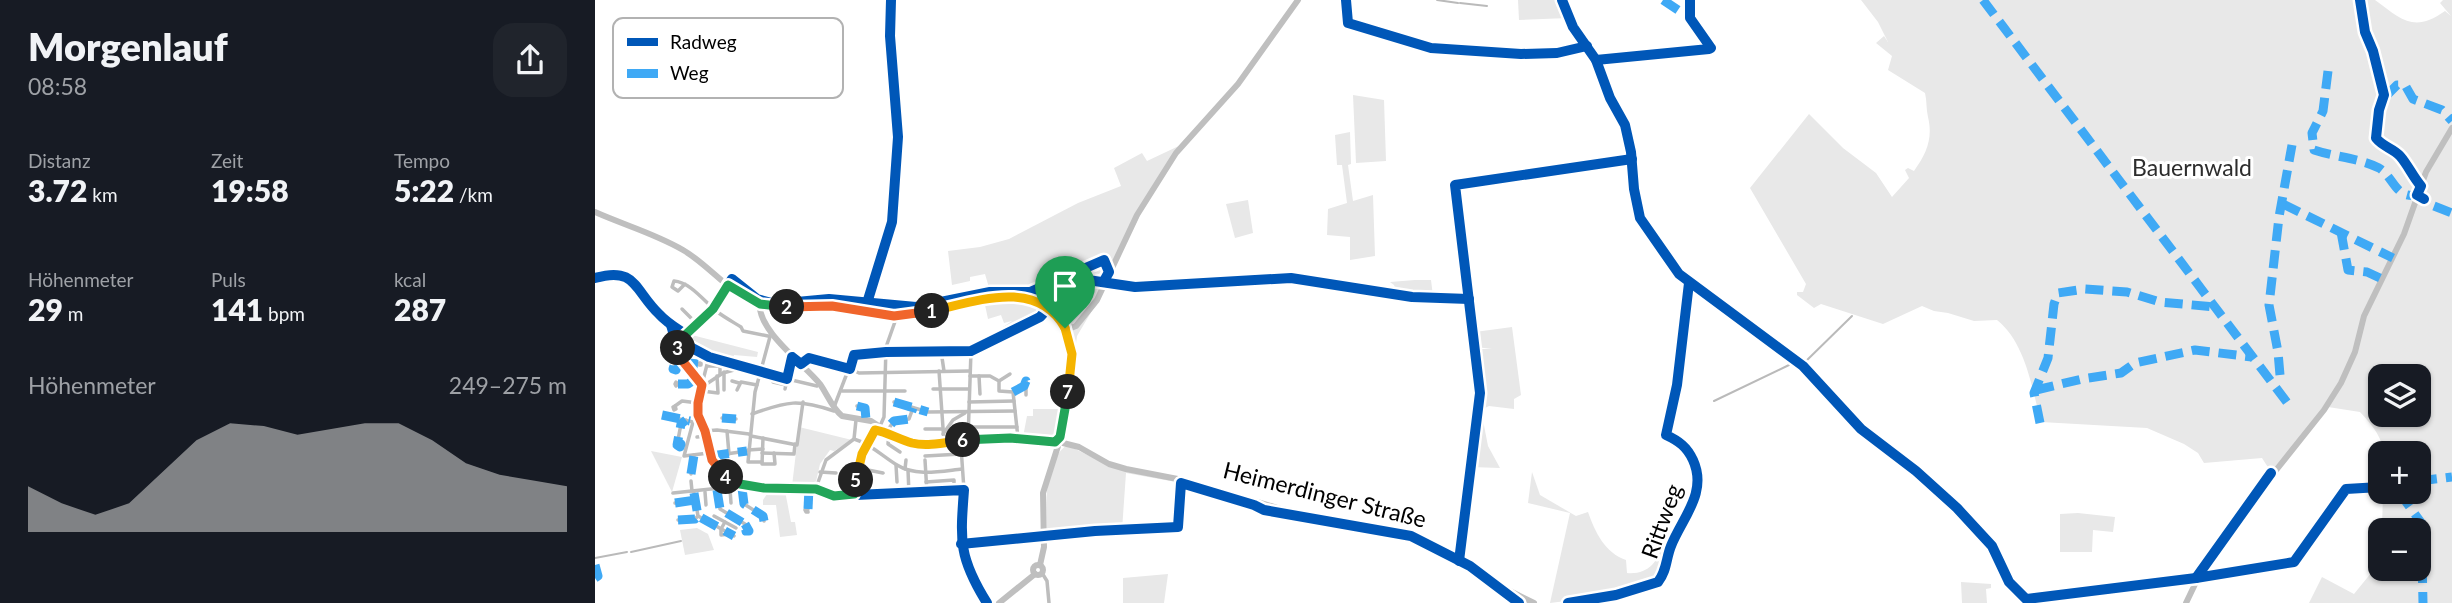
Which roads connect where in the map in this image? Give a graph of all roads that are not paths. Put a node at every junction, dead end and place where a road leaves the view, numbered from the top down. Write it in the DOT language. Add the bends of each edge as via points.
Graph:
graph roads {
  1 [pos="1298,0"];
  2 [pos="2452,128"];
  3 [pos="595,212"];
  4 [pos="685,284"];
  5 [pos="728,285"];
  6 [pos="762,305"];
  7 [pos="682,309"];
  8 [pos="713,309"];
  9 [pos="895,316"];
  10 [pos="697,324"];
  11 [pos="1070,328"];
  12 [pos="770,334"];
  13 [pos="981,346"];
  14 [pos="941,351"];
  15 [pos="971,351"];
  16 [pos="886,352"];
  17 [pos="709,357"];
  18 [pos="792,357"];
  19 [pos="698,364"];
  20 [pos="686,365"];
  21 [pos="801,365"];
  22 [pos="707,366"];
  23 [pos="677,368"];
  24 [pos="850,369"];
  25 [pos="930,371"];
  26 [pos="941,371"];
  27 [pos="761,372"];
  28 [pos="886,372"];
  29 [pos="970,373"];
  30 [pos="721,374"];
  31 [pos="1010,374"];
  32 [pos="979,376"];
  33 [pos="697,378"];
  34 [pos="787,379"];
  35 [pos="939,379"];
  36 [pos="724,381"];
  37 [pos="773,382"];
  38 [pos="999,382"];
  39 [pos="739,383"];
  40 [pos="678,384"];
  41 [pos="757,385"];
  42 [pos="817,386"];
  43 [pos="702,387"];
  44 [pos="933,389"];
  45 [pos="941,389"];
  46 [pos="969,389"];
  47 [pos="724,390"];
  48 [pos="737,390"];
  49 [pos="885,390"];
  50 [pos="842,391"];
  51 [pos="905,391"];
  52 [pos="1013,392"];
  53 [pos="980,394"];
  54 [pos="1026,395"];
  55 [pos="894,401"];
  56 [pos="1014,401"];
  57 [pos="803,402"];
  58 [pos="969,402"];
  59 [pos="698,403"];
  60 [pos="857,406"];
  61 [pos="675,407"];
  62 [pos="913,408"];
  63 [pos="835,409"];
  64 [pos="1015,411"];
  65 [pos="943,412"];
  66 [pos="968,412"];
  67 [pos="752,414"];
  68 [pos="666,416"];
  69 [pos="736,419"];
  70 [pos="686,420"];
  71 [pos="700,420"];
  72 [pos="856,420"];
  73 [pos="866,420"];
  74 [pos="693,422"];
  75 [pos="969,427"];
  76 [pos="1017,427"];
  77 [pos="925,429"];
  78 [pos="885,430"];
  79 [pos="727,431"];
  80 [pos="706,433"];
  81 [pos="749,434"];
  82 [pos="1666,435"];
  83 [pos="697,437"];
  84 [pos="945,437"];
  85 [pos="763,438"];
  86 [pos="1018,438"];
  87 [pos="855,439"];
  88 [pos="968,440"];
  89 [pos="1059,442"];
  90 [pos="678,444"];
  91 [pos="796,444"];
  92 [pos="866,444"];
  93 [pos="748,450"];
  94 [pos="763,451"];
  95 [pos="900,452"];
  96 [pos="775,453"];
  97 [pos="729,454"];
  98 [pos="961,454"];
  99 [pos="694,455"];
  100 [pos="710,455"];
  101 [pos="905,460"];
  102 [pos="762,462"];
  103 [pos="897,465"];
  104 [pos="858,468"];
  105 [pos="907,469"];
  106 [pos="963,470"];
  107 [pos="820,472"];
  108 [pos="925,472"];
  109 [pos="836,473"];
  110 [pos="883,473"];
  111 [pos="691,474"];
  112 [pos="691,481"];
  113 [pos="897,482"];
  114 [pos="926,482"];
  115 [pos="741,486"];
  116 [pos="809,488"];
  117 [pos="730,489"];
  118 [pos="816,489"];
  119 [pos="717,491"];
  120 [pos="954,491"];
  121 [pos="693,492"];
  122 [pos="705,492"];
  123 [pos="673,493"];
  124 [pos="927,493"];
  125 [pos="854,494"];
  126 [pos="909,494"];
  127 [pos="695,500"];
  128 [pos="675,503"];
  129 [pos="731,503"];
  130 [pos="706,505"];
  131 [pos="808,509"];
  132 [pos="698,516"];
  133 [pos="714,516"];
  134 [pos="678,520"];
  135 [pos="725,522"];
  136 [pos="764,522"];
  137 [pos="745,524"];
  138 [pos="736,528"];
  139 [pos="721,529"];
  140 [pos="731,535"];
  141 [pos="1039,571"];
  142 [pos="1522,601"];
  143 [pos="999,603"];
  144 [pos="1049,603"];
  145 [pos="1534,603"];
  146 [pos="1568,603"];
  147 [pos="2186,603"];
  1 -- 11 [label="main road" via="1242,79 1176,153 1137,215 1097,300"];
  2 -- 147 [label="main road" via="2433,157 2404,234 2364,316 2341,383 2210,560"];
  3 -- 5 [label="main road" via="677,246"];
  4 -- 8 [label="street"];
  5 -- 6 [label="main road"];
  5 -- 8 [label="street"];
  6 -- 9 [label="main road" via="832,306"];
  6 -- 12 [label="main road"];
  7 -- 10 [label="street"];
  8 -- 10 [label="street"];
  8 -- 12 [label="street" via="743,331"];
  9 -- 11 [label="main road" via="1004,296 1029,299 1048,308"];
  9 -- 16 [label="street"];
  10 -- 20 [label="street" via="679,345"];
  11 -- 89 [label="main road" via="1071,366"];
  12 -- 18 [label="main road"];
  12 -- 27 [label="street"];
  13 -- 15 [label="street"];
  14 -- 15 [label="street"];
  14 -- 16 [label="street"];
  14 -- 26 [label="street"];
  15 -- 29 [label="street"];
  16 -- 24 [label="street" via="855,355"];
  16 -- 28 [label="street"];
  17 -- 22 [label="street"];
  18 -- 21 [label="main road"];
  18 -- 34 [label="street"];
  19 -- 20 [label="street"];
  20 -- 23 [label="street"];
  20 -- 33 [label="street"];
  21 -- 24 [label="street" via="809,358"];
  21 -- 63 [label="main road"];
  22 -- 30 [label="street" via="720,366"];
  22 -- 43 [label="street"];
  24 -- 28 [label="street"];
  24 -- 50 [label="street"];
  25 -- 26 [label="street"];
  25 -- 28 [label="street"];
  25 -- 35 [label="street"];
  26 -- 29 [label="street"];
  26 -- 35 [label="street"];
  27 -- 30 [label="street" via="741,368"];
  27 -- 34 [label="street"];
  27 -- 41 [label="street"];
  28 -- 49 [label="street"];
  29 -- 32 [label="street"];
  29 -- 46 [label="street"];
  30 -- 36 [label="street"];
  30 -- 43 [label="street"];
  30 -- 43 [label="street" via="717,393"];
  31 -- 38 [label="street"];
  32 -- 38 [label="street"];
  32 -- 53 [label="street"];
  33 -- 40 [label="street"];
  33 -- 43 [label="street"];
  34 -- 37 [label="street" via="786,387"];
  34 -- 42 [label="street"];
  35 -- 45 [label="street"];
  36 -- 39 [label="street"];
  36 -- 47 [label="street"];
  38 -- 52 [label="street" via="999,391"];
  39 -- 41 [label="street"];
  39 -- 48 [label="street"];
  41 -- 67 [label="street"];
  43 -- 59 [label="street"];
  44 -- 45 [label="street"];
  45 -- 46 [label="street"];
  45 -- 65 [label="street"];
  46 -- 58 [label="street"];
  49 -- 50 [label="street"];
  49 -- 51 [label="street"];
  49 -- 78 [label="street"];
  50 -- 63 [label="street"];
  52 -- 54 [label="street" via="1025,386"];
  52 -- 56 [label="street"];
  55 -- 62 [label="street"];
  56 -- 58 [label="street"];
  56 -- 64 [label="street"];
  57 -- 63 [label="street"];
  57 -- 67 [label="street"];
  57 -- 91 [label="street"];
  58 -- 66 [label="street"];
  59 -- 61 [label="street" via="682,401"];
  59 -- 71 [label="street"];
  60 -- 73 [label="street" via="865,408"];
  62 -- 65 [label="street"];
  62 -- 78 [label="street" via="909,419 894,421"];
  63 -- 72 [label="main road"];
  64 -- 66 [label="street"];
  64 -- 76 [label="street"];
  65 -- 66 [label="street"];
  65 -- 84 [label="street"];
  66 -- 75 [label="street"];
  66 -- 84 [label="street" via="953,420"];
  67 -- 81 [label="street"];
  68 -- 70 [label="street"];
  69 -- 79 [label="street" via="723,418"];
  70 -- 74 [label="street"];
  70 -- 90 [label="street"];
  71 -- 74 [label="street"];
  71 -- 80 [label="street"];
  72 -- 73 [label="main road"];
  72 -- 87 [label="street"];
  73 -- 78 [label="main road, Heimerdinger Straße"];
  74 -- 99 [label="street" via="684,456"];
  75 -- 76 [label="street"];
  75 -- 88 [label="street"];
  76 -- 86 [label="street"];
  77 -- 84 [label="street"];
  78 -- 84 [label="main road, Heimerdinger Straße" via="915,443"];
  78 -- 92 [label="street" via="873,431"];
  78 -- 95 [label="street" via="888,444"];
  79 -- 80 [label="street"];
  79 -- 81 [label="street"];
  79 -- 97 [label="street"];
  80 -- 83 [label="street"];
  80 -- 100 [label="street"];
  81 -- 85 [label="street"];
  81 -- 93 [label="street"];
  82 -- 146 [label="street, Rittweg" via="1687,449 1698,480 1692,505 1669,549 1663,576 1628,592"];
  84 -- 88 [label="main road, Heimerdinger Straße"];
  84 -- 98 [label="street" via="952,447 961,446"];
  85 -- 91 [label="street"];
  85 -- 94 [label="street"];
  86 -- 88 [label="main road, Heimerdinger Straße"];
  86 -- 89 [label="main road, Heimerdinger Straße"];
  87 -- 92 [label="street"];
  87 -- 107 [label="street" via="828,457"];
  89 -- 141 [label="main road" via="1043,493 1044,547"];
  89 -- 142 [label="main road, Heimerdinger Straße" via="1126,470 1188,481 1281,509 1410,533 1459,556"];
  91 -- 96 [label="street" via="794,454"];
  92 -- 103 [label="street"];
  92 -- 104 [label="street"];
  93 -- 94 [label="street"];
  93 -- 97 [label="street"];
  93 -- 102 [label="street" via="748,462"];
  94 -- 96 [label="street"];
  94 -- 102 [label="street"];
  96 -- 102 [label="street" via="775,464"];
  97 -- 100 [label="street"];
  98 -- 106 [label="street"];
  98 -- 108 [label="street" via="925,458"];
  99 -- 100 [label="street"];
  99 -- 111 [label="street"];
  100 -- 115 [label="street" via="723,475"];
  101 -- 105 [label="street"];
  103 -- 105 [label="street"];
  103 -- 113 [label="street"];
  104 -- 110 [label="street"];
  104 -- 125 [label="street"];
  105 -- 108 [label="street" via="915,474"];
  105 -- 126 [label="street"];
  106 -- 108 [label="street"];
  106 -- 120 [label="street" via="964,490"];
  107 -- 109 [label="street"];
  107 -- 118 [label="street"];
  108 -- 114 [label="street"];
  112 -- 121 [label="street"];
  114 -- 120 [label="street" via="954,480"];
  114 -- 124 [label="street"];
  115 -- 116 [label="street"];
  115 -- 117 [label="street"];
  115 -- 121 [label="street"];
  115 -- 136 [label="street" via="744,504 763,516"];
  116 -- 118 [label="street"];
  116 -- 131 [label="street"];
  117 -- 119 [label="street"];
  117 -- 129 [label="street"];
  118 -- 125 [label="street" via="832,496"];
  119 -- 122 [label="street"];
  119 -- 137 [label="street" via="720,509"];
  120 -- 124 [label="street"];
  121 -- 122 [label="street"];
  121 -- 123 [label="street"];
  121 -- 127 [label="street"];
  122 -- 130 [label="street"];
  124 -- 126 [label="street"];
  125 -- 126 [label="street"];
  127 -- 128 [label="street"];
  127 -- 132 [label="street"];
  132 -- 134 [label="street"];
  132 -- 139 [label="street"];
  133 -- 135 [label="street"];
  135 -- 138 [label="street"];
  135 -- 139 [label="street"];
  139 -- 140 [label="street"];
  141 -- 143 [label="main road"];
  141 -- 144 [label="street" via="1047,581"];
  142 -- 145 [label="main road, Heimerdinger Straße"];
}
